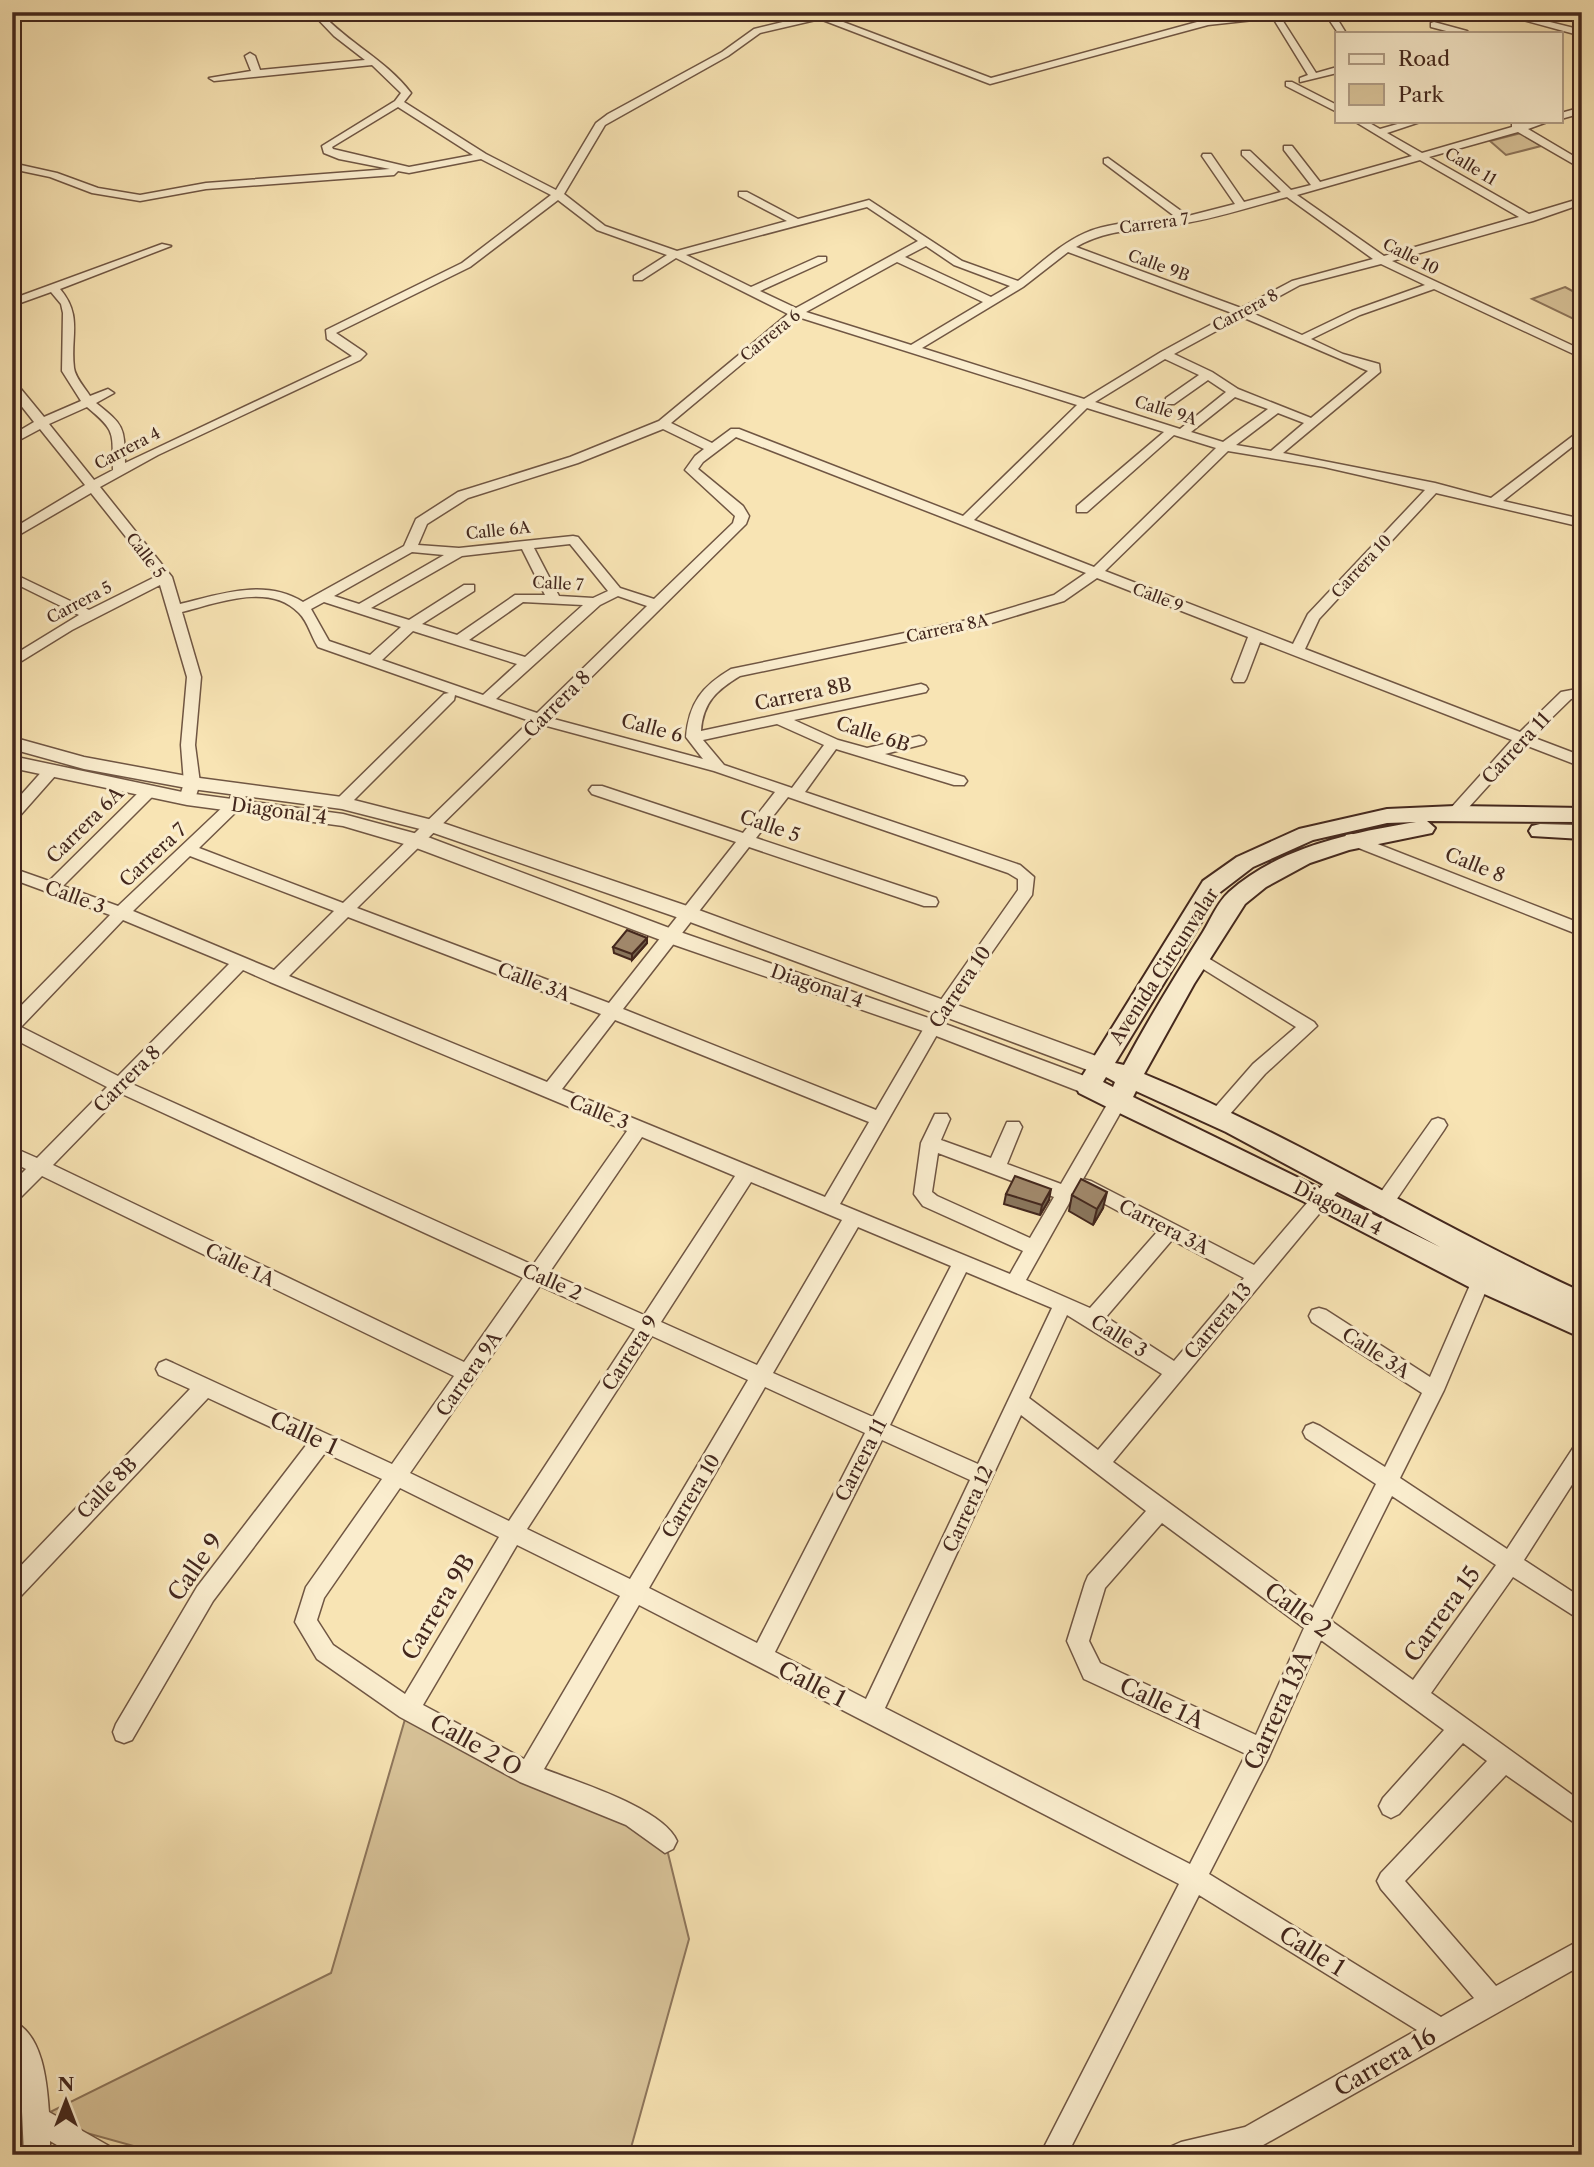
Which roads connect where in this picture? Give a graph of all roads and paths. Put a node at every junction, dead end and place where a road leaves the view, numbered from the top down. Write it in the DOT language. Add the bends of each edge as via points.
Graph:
graph roads {
  1 [pos="315,12"];
  2 [pos="775,12"];
  3 [pos="839,12"];
  4 [pos="1310,12"];
  5 [pos="1328,12"];
  6 [pos="1498,12"];
  7 [pos="1523,12"];
  8 [pos="820,16"];
  9 [pos="1276,16"];
  10 [pos="1512,16"];
  11 [pos="794,22"];
  12 [pos="1434,25"];
  13 [pos="1341,32"];
  14 [pos="1460,32"];
  15 [pos="1582,34"];
  16 [pos="1562,40"];
  17 [pos="250,56"];
  18 [pos="372,62"];
  19 [pos="1335,72"];
  20 [pos="257,74"];
  21 [pos="1314,77"];
  22 [pos="214,78"];
  23 [pos="398,103"];
  24 [pos="1334,106"];
  25 [pos="1581,112"];
  26 [pos="1562,116"];
  27 [pos="1361,122"];
  28 [pos="1415,122"];
  29 [pos="1509,122"];
  30 [pos="1541,122"];
  31 [pos="1520,128"];
  32 [pos="1380,132"];
  33 [pos="1288,148"];
  34 [pos="1246,153"];
  35 [pos="482,156"];
  36 [pos="1207,156"];
  37 [pos="1424,156"];
  38 [pos="1108,161"];
  39 [pos="12,166"];
  40 [pos="1582,166"];
  41 [pos="409,170"];
  42 [pos="1318,186"];
  43 [pos="1288,193"];
  44 [pos="743,194"];
  45 [pos="558,195"];
  46 [pos="1582,201"];
  47 [pos="1241,205"];
  48 [pos="1528,219"];
  49 [pos="1186,220"];
  50 [pos="796,222"];
  51 [pos="925,242"];
  52 [pos="166,246"];
  53 [pos="1067,248"];
  54 [pos="676,254"];
  55 [pos="896,257"];
  56 [pos="822,259"];
  57 [pos="1380,259"];
  58 [pos="638,278"];
  59 [pos="1018,285"];
  60 [pos="1434,285"];
  61 [pos="54,289"];
  62 [pos="751,291"];
  63 [pos="992,302"];
  64 [pos="12,303"];
  65 [pos="1240,312"];
  66 [pos="796,313"];
  67 [pos="1303,340"];
  68 [pos="911,349"];
  69 [pos="1165,354"];
  70 [pos="1582,355"];
  71 [pos="1208,375"];
  72 [pos="12,386"];
  73 [pos="1234,392"];
  74 [pos="108,393"];
  75 [pos="1170,401"];
  76 [pos="88,402"];
  77 [pos="1084,404"];
  78 [pos="1277,408"];
  79 [pos="1311,422"];
  80 [pos="41,423"];
  81 [pos="663,424"];
  82 [pos="735,432"];
  83 [pos="1178,432"];
  84 [pos="1582,433"];
  85 [pos="12,440"];
  86 [pos="1225,447"];
  87 [pos="714,449"];
  88 [pos="1273,454"];
  89 [pos="119,471"];
  90 [pos="91,487"];
  91 [pos="1435,487"];
  92 [pos="1495,501"];
  93 [pos="1082,509"];
  94 [pos="964,523"];
  95 [pos="1582,523"];
  96 [pos="12,535"];
  97 [pos="526,545"];
  98 [pos="410,548"];
  99 [pos="459,552"];
  100 [pos="1095,573"];
  101 [pos="12,577"];
  102 [pos="165,577"];
  103 [pos="469,588"];
  104 [pos="615,592"];
  105 [pos="323,597"];
  106 [pos="554,600"];
  107 [pos="595,603"];
  108 [pos="657,605"];
  109 [pos="303,608"];
  110 [pos="360,609"];
  111 [pos="176,610"];
  112 [pos="91,616"];
  113 [pos="411,625"];
  114 [pos="1256,635"];
  115 [pos="458,641"];
  116 [pos="1297,651"];
  117 [pos="371,662"];
  118 [pos="12,663"];
  119 [pos="528,663"];
  120 [pos="1239,679"];
  121 [pos="921,689"];
  122 [pos="1582,691"];
  123 [pos="449,697"];
  124 [pos="486,701"];
  125 [pos="778,719"];
  126 [pos="541,720"];
  127 [pos="693,737"];
  128 [pos="1522,739"];
  129 [pos="919,741"];
  130 [pos="12,743"];
  131 [pos="832,743"];
  132 [pos="867,753"];
  133 [pos="12,762"];
  134 [pos="1582,762"];
  135 [pos="719,768"];
  136 [pos="50,772"];
  137 [pos="959,781"];
  138 [pos="597,790"];
  139 [pos="190,791"];
  140 [pos="148,792"];
  141 [pos="789,793"];
  142 [pos="237,797"];
  143 [pos="342,803"];
  144 [pos="1455,813"];
  145 [pos="12,815"];
  146 [pos="1582,815"];
  147 [pos="433,826"];
  148 [pos="1582,832"];
  149 [pos="744,839"];
  150 [pos="1352,839"];
  151 [pos="418,841"];
  152 [pos="188,850"];
  153 [pos="12,873"];
  154 [pos="1026,877"];
  155 [pos="51,888"];
  156 [pos="930,902"];
  157 [pos="345,910"];
  158 [pos="121,914"];
  159 [pos="689,914"];
  160 [pos="1582,930"];
  161 [pos="673,937"];
  162 [pos="1198,958"];
  163 [pos="240,963"];
  164 [pos="276,978"];
  165 [pos="944,1008"];
  166 [pos="611,1011"];
  167 [pos="933,1027"];
  168 [pos="12,1028"];
  169 [pos="1094,1076"];
  170 [pos="121,1086"];
  171 [pos="1124,1089"];
  172 [pos="550,1091"];
  173 [pos="1217,1117"];
  174 [pos="878,1118"];
  175 [pos="941,1119"];
  176 [pos="1438,1125"];
  177 [pos="1013,1127"];
  178 [pos="639,1128"];
  179 [pos="930,1143"];
  180 [pos="12,1154"];
  181 [pos="38,1167"];
  182 [pos="997,1167"];
  183 [pos="747,1173"];
  184 [pos="1068,1186"];
  185 [pos="1329,1189"];
  186 [pos="12,1195"];
  187 [pos="1383,1204"];
  188 [pos="829,1207"];
  189 [pos="854,1217"];
  190 [pos="1171,1229"];
  191 [pos="1034,1248"];
  192 [pos="961,1262"];
  193 [pos="1485,1270"];
  194 [pos="537,1275"];
  195 [pos="1256,1275"];
  196 [pos="1014,1284"];
  197 [pos="1063,1304"];
  198 [pos="1582,1304"];
  199 [pos="1319,1316"];
  200 [pos="1093,1319"];
  201 [pos="648,1326"];
  202 [pos="1582,1327"];
  203 [pos="166,1369"];
  204 [pos="1175,1372"];
  205 [pos="469,1374"];
  206 [pos="762,1377"];
  207 [pos="204,1388"];
  208 [pos="1434,1390"];
  209 [pos="1018,1401"];
  210 [pos="877,1429"];
  211 [pos="1313,1432"];
  212 [pos="322,1441"];
  213 [pos="1582,1451"];
  214 [pos="1100,1463"];
  215 [pos="983,1476"];
  216 [pos="398,1477"];
  217 [pos="1390,1483"];
  218 [pos="1160,1510"];
  219 [pos="513,1532"];
  220 [pos="1510,1563"];
  221 [pos="12,1590"];
  222 [pos="635,1592"];
  223 [pos="1582,1611"];
  224 [pos="306,1622"];
  225 [pos="1317,1624"];
  226 [pos="761,1658"];
  227 [pos="1416,1695"];
  228 [pos="408,1709"];
  229 [pos="871,1714"];
  230 [pos="1462,1727"];
  231 [pos="124,1732"];
  232 [pos="1261,1749"];
  233 [pos="1506,1759"];
  234 [pos="528,1774"];
  235 [pos="1391,1806"];
  236 [pos="1582,1816"];
  237 [pos="665,1841"];
  238 [pos="1195,1879"];
  239 [pos="1582,1951"];
  240 [pos="1493,2001"];
  241 [pos="1441,2031"];
  242 [pos="18,2037"];
  243 [pos="36,2119"];
  244 [pos="37,2155"];
  245 [pos="100,2155"];
  246 [pos="1053,2155"];
  247 [pos="1181,2155"];
  1 -- 18 [label="street"];
  2 -- 11 [label="street"];
  3 -- 8 [label="street"];
  4 -- 9 [label="street"];
  5 -- 13 [label="street"];
  6 -- 10 [label="street"];
  7 -- 10 [label="street"];
  8 -- 9 [label="street" via="990,81 1186,27"];
  8 -- 11 [label="street"];
  9 -- 21 [label="street"];
  10 -- 15 [label="street"];
  11 -- 45 [label="street" via="748,36 725,54 601,123"];
  12 -- 14 [label="street"];
  15 -- 16 [label="street"];
  17 -- 20 [label="street"];
  18 -- 20 [label="street"];
  18 -- 23 [label="street" via="394,77 406,93"];
  19 -- 21 [label="street"];
  20 -- 22 [label="street"];
  21 -- 24 [label="street" via="1289,84"];
  23 -- 35 [label="street, Calle 9A"];
  23 -- 41 [label="street" via="327,146 339,156"];
  25 -- 26 [label="street"];
  27 -- 32 [label="street, Calle 11"];
  28 -- 32 [label="street"];
  29 -- 31 [label="street"];
  30 -- 31 [label="street, Carrera 7"];
  31 -- 37 [label="street, Carrera 7"];
  31 -- 40 [label="street"];
  32 -- 37 [label="street, Calle 11"];
  33 -- 42 [label="street"];
  34 -- 43 [label="street, Calle 10"];
  35 -- 41 [label="street"];
  35 -- 45 [label="street, Calle 9A"];
  36 -- 47 [label="street"];
  37 -- 42 [label="street, Carrera 7"];
  37 -- 48 [label="street, Calle 11"];
  38 -- 49 [label="street"];
  39 -- 41 [label="street" via="96,191 140,198 206,186"];
  42 -- 43 [label="street, Carrera 7"];
  43 -- 47 [label="street, Carrera 7"];
  43 -- 57 [label="street, Calle 10"];
  44 -- 50 [label="street"];
  45 -- 54 [label="street, Calle 9A" via="601,228"];
  45 -- 89 [label="street, Carrera 4" via="466,265 330,332 359,356"];
  46 -- 48 [label="street, Carrera 8"];
  47 -- 49 [label="street, Carrera 7"];
  48 -- 57 [label="street, Carrera 8"];
  49 -- 53 [label="street, Carrera 7" via="1112,229"];
  50 -- 51 [label="street" via="869,204"];
  50 -- 54 [label="street"];
  51 -- 55 [label="street, Carrera 6"];
  51 -- 59 [label="street" via="958,263"];
  52 -- 61 [label="street"];
  53 -- 59 [label="street, Carrera 7"];
  53 -- 65 [label="street, Calle 9B"];
  54 -- 58 [label="street"];
  54 -- 62 [label="street, Calle 9A"];
  55 -- 63 [label="street"];
  55 -- 66 [label="street, Carrera 6"];
  56 -- 62 [label="street"];
  57 -- 60 [label="street, Calle 10"];
  57 -- 65 [label="street, Carrera 8" via="1296,283"];
  59 -- 63 [label="street, Carrera 7"];
  60 -- 67 [label="street" via="1356,313"];
  60 -- 70 [label="street, Calle 10"];
  61 -- 64 [label="street"];
  61 -- 76 [label="street" via="69,313 68,371"];
  62 -- 66 [label="street, Calle 9A"];
  63 -- 68 [label="street, Carrera 7"];
  65 -- 67 [label="street"];
  65 -- 69 [label="street, Carrera 8"];
  66 -- 68 [label="street, Calle 9A"];
  66 -- 81 [label="street, Carrera 6"];
  67 -- 79 [label="street" via="1374,367 1374,372"];
  68 -- 77 [label="street, Calle 9A"];
  69 -- 71 [label="street"];
  69 -- 77 [label="street, Carrera 8"];
  71 -- 73 [label="street"];
  71 -- 75 [label="street"];
  72 -- 80 [label="street, Calle 5"];
  73 -- 78 [label="street"];
  73 -- 83 [label="street"];
  74 -- 76 [label="street"];
  76 -- 80 [label="street"];
  76 -- 89 [label="street" via="114,424"];
  77 -- 83 [label="street, Calle 9A"];
  77 -- 94 [label="street, Carrera 8"];
  78 -- 79 [label="street"];
  78 -- 86 [label="street, Carrera 8A"];
  79 -- 88 [label="street"];
  80 -- 85 [label="street"];
  80 -- 90 [label="street, Calle 5"];
  81 -- 87 [label="street"];
  81 -- 98 [label="street, Carrera 6" via="574,460 463,495 421,522"];
  82 -- 87 [label="street, Carrera 8"];
  82 -- 94 [label="street, Calle 9"];
  83 -- 86 [label="street, Calle 9A"];
  83 -- 93 [label="street"];
  84 -- 92 [label="street"];
  86 -- 88 [label="street, Calle 9A"];
  86 -- 100 [label="street, Carrera 8A"];
  87 -- 108 [label="street, Carrera 8" via="691,470 742,516"];
  88 -- 91 [label="street, Calle 9A"];
  89 -- 90 [label="street, Carrera 4"];
  90 -- 96 [label="street, Carrera 4"];
  90 -- 102 [label="street, Calle 5"];
  91 -- 92 [label="street, Calle 9A"];
  91 -- 116 [label="street, Carrera 10" via="1313,617"];
  92 -- 95 [label="street, Calle 9A"];
  94 -- 100 [label="street, Calle 9"];
  97 -- 99 [label="street, Calle 6A"];
  97 -- 104 [label="street, Calle 6A" via="568,541 593,561"];
  97 -- 106 [label="street"];
  98 -- 99 [label="street, Calle 6A"];
  98 -- 105 [label="street"];
  99 -- 110 [label="street"];
  100 -- 114 [label="street, Calle 9"];
  100 -- 127 [label="street, Carrera 8A" via="1059,598 980,622 736,673 707,689 694,715"];
  101 -- 112 [label="street"];
  102 -- 111 [label="street, Calle 5"];
  102 -- 112 [label="street, Carrera 5"];
  103 -- 113 [label="street"];
  104 -- 107 [label="street"];
  104 -- 108 [label="street"];
  105 -- 109 [label="street"];
  105 -- 110 [label="street"];
  106 -- 107 [label="street, Calle 7"];
  106 -- 115 [label="street, Calle 7" via="520,598"];
  107 -- 119 [label="street"];
  108 -- 126 [label="street, Carrera 8"];
  109 -- 111 [label="street, Calle 6" via="285,597 253,592"];
  109 -- 117 [label="street, Calle 6" via="323,644"];
  110 -- 113 [label="street"];
  111 -- 139 [label="street, Calle 5" via="194,677 188,745"];
  112 -- 118 [label="street, Carrera 5"];
  113 -- 115 [label="street"];
  113 -- 117 [label="street"];
  114 -- 116 [label="street, Calle 9"];
  114 -- 120 [label="street"];
  115 -- 119 [label="street"];
  116 -- 128 [label="street, Calle 9"];
  117 -- 124 [label="street, Calle 6"];
  119 -- 124 [label="street"];
  121 -- 125 [label="street, Carrera 8B"];
  122 -- 128 [label="street, Carrera 11" via="1566,695"];
  123 -- 143 [label="street"];
  124 -- 126 [label="street, Calle 6"];
  125 -- 127 [label="street, Carrera 8B"];
  125 -- 131 [label="street, Calle 6B"];
  126 -- 135 [label="street, Calle 6"];
  126 -- 147 [label="street, Carrera 8"];
  127 -- 135 [label="street"];
  128 -- 134 [label="street, Calle 9"];
  128 -- 144 [label="street, Carrera 11"];
  129 -- 132 [label="street"];
  130 -- 139 [label="street, Diagonal 4"];
  131 -- 132 [label="street, Calle 6B"];
  131 -- 141 [label="street"];
  132 -- 137 [label="street, Calle 6B"];
  133 -- 136 [label="street, Diagonal 4"];
  135 -- 141 [label="street, Calle 6"];
  136 -- 140 [label="street, Diagonal 4"];
  136 -- 145 [label="street"];
  138 -- 149 [label="street, Calle 5"];
  139 -- 140 [label="street, Diagonal 4"];
  139 -- 142 [label="street, Diagonal 4"];
  140 -- 155 [label="street, Carrera 6A"];
  141 -- 149 [label="street"];
  141 -- 154 [label="street, Calle 6" via="1014,869"];
  142 -- 143 [label="street, Diagonal 4"];
  142 -- 151 [label="street, Diagonal 4"];
  142 -- 152 [label="street, Carrera 7"];
  143 -- 147 [label="street, Diagonal 4"];
  144 -- 146 [label="main road, Avenida Circunvalar"];
  144 -- 169 [label="main road, Avenida Circunvalar" via="1387,816 1307,834 1245,862 1212,887"];
  147 -- 151 [label="street, Carrera 8"];
  147 -- 159 [label="street, Diagonal 4"];
  148 -- 150 [label="main road, Avenida Circunvalar" via="1428,827"];
  149 -- 156 [label="street, Calle 5"];
  149 -- 159 [label="street"];
  150 -- 160 [label="street, Calle 8"];
  150 -- 162 [label="main road, Avenida Circunvalar" via="1272,872 1235,900"];
  151 -- 157 [label="street, Carrera 8"];
  151 -- 161 [label="street, Diagonal 4"];
  152 -- 157 [label="street, Calle 3A"];
  152 -- 158 [label="street, Carrera 7"];
  153 -- 155 [label="street, Calle 3"];
  154 -- 165 [label="street, Carrera 10" via="1026,891"];
  155 -- 158 [label="street, Calle 3"];
  157 -- 164 [label="street, Carrera 8"];
  157 -- 166 [label="street, Calle 3A"];
  158 -- 163 [label="street, Calle 3"];
  158 -- 168 [label="street, Carrera 7"];
  159 -- 161 [label="street"];
  159 -- 165 [label="street, Diagonal 4"];
  161 -- 166 [label="street"];
  161 -- 167 [label="street, Diagonal 4"];
  162 -- 171 [label="main road, Avenida Circunvalar"];
  162 -- 173 [label="street" via="1308,1026 1259,1069"];
  163 -- 164 [label="street, Calle 3"];
  163 -- 170 [label="street, Carrera 8"];
  164 -- 172 [label="street, Calle 3"];
  165 -- 167 [label="street, Carrera 10"];
  165 -- 169 [label="street, Diagonal 4"];
  166 -- 172 [label="street"];
  166 -- 174 [label="street, Calle 3A"];
  167 -- 169 [label="street, Diagonal 4"];
  167 -- 174 [label="street, Carrera 10"];
  168 -- 170 [label="street"];
  169 -- 171 [label="main road, Diagonal 4"];
  170 -- 181 [label="street, Carrera 8"];
  170 -- 194 [label="street, Calle 2"];
  171 -- 173 [label="main road, Diagonal 4"];
  171 -- 184 [label="street"];
  171 -- 185 [label="main road, Diagonal 4"];
  172 -- 178 [label="street, Calle 3"];
  173 -- 185 [label="main road, Diagonal 4"];
  174 -- 188 [label="street, Carrera 10"];
  175 -- 179 [label="street"];
  176 -- 187 [label="street"];
  177 -- 182 [label="street"];
  178 -- 183 [label="street, Calle 3"];
  178 -- 194 [label="street, Carrera 9A"];
  179 -- 182 [label="street"];
  179 -- 191 [label="street" via="923,1194"];
  180 -- 181 [label="street, Calle 1A"];
  181 -- 186 [label="street, Carrera 8"];
  181 -- 205 [label="street, Calle 1A"];
  182 -- 184 [label="street"];
  183 -- 188 [label="street, Calle 3"];
  183 -- 201 [label="street, Carrera 9"];
  184 -- 190 [label="street, Carrera 3A"];
  184 -- 191 [label="street"];
  185 -- 187 [label="main road, Diagonal 4"];
  185 -- 193 [label="main road, Diagonal 4"];
  185 -- 195 [label="street, Carrera 13"];
  187 -- 193 [label="main road, Diagonal 4"];
  188 -- 189 [label="street, Calle 3"];
  189 -- 192 [label="street, Calle 3"];
  189 -- 206 [label="street, Carrera 10"];
  190 -- 195 [label="street, Carrera 3A"];
  190 -- 200 [label="street"];
  191 -- 196 [label="street"];
  192 -- 196 [label="street, Calle 3"];
  192 -- 210 [label="street, Carrera 11"];
  193 -- 198 [label="main road, Diagonal 4"];
  193 -- 202 [label="main road, Diagonal 4"];
  193 -- 208 [label="street, Carrera 13A"];
  194 -- 201 [label="street, Calle 2"];
  194 -- 205 [label="street, Carrera 9A"];
  195 -- 204 [label="street, Carrera 13"];
  196 -- 197 [label="street, Calle 3"];
  197 -- 200 [label="street, Calle 3"];
  197 -- 209 [label="street, Carrera 12"];
  199 -- 208 [label="street, Calle 3A"];
  200 -- 204 [label="street, Calle 3"];
  201 -- 206 [label="street, Calle 2"];
  201 -- 219 [label="street, Carrera 9"];
  203 -- 207 [label="street, Calle 1"];
  204 -- 214 [label="street, Carrera 13"];
  205 -- 216 [label="street, Carrera 9A"];
  206 -- 210 [label="street, Calle 2"];
  206 -- 222 [label="street, Carrera 10"];
  207 -- 212 [label="street, Calle 1"];
  207 -- 221 [label="street, Calle 8B"];
  208 -- 217 [label="street, Carrera 13A"];
  209 -- 214 [label="street, Calle 2"];
  209 -- 215 [label="street, Carrera 12"];
  210 -- 215 [label="street, Calle 2"];
  210 -- 226 [label="street, Carrera 11"];
  211 -- 217 [label="street"];
  212 -- 216 [label="street, Calle 1"];
  212 -- 231 [label="street, Calle 9" via="205,1594"];
  213 -- 220 [label="street, Carrera 15"];
  214 -- 218 [label="street, Calle 2"];
  215 -- 229 [label="street, Carrera 12"];
  216 -- 219 [label="street, Calle 1"];
  216 -- 224 [label="street, Carrera 9A" via="314,1594"];
  217 -- 220 [label="street"];
  217 -- 225 [label="street, Carrera 13A"];
  218 -- 225 [label="street, Calle 2"];
  218 -- 232 [label="street, Calle 1A" via="1096,1583 1078,1641 1092,1671"];
  219 -- 222 [label="street, Calle 1"];
  219 -- 228 [label="street, Carrera 9B"];
  220 -- 223 [label="street"];
  220 -- 227 [label="street, Carrera 15"];
  222 -- 226 [label="street, Calle 1"];
  222 -- 234 [label="street, Carrera 10"];
  224 -- 228 [label="street, Calle 2 O" via="325,1653"];
  225 -- 227 [label="street, Calle 2"];
  225 -- 232 [label="street, Carrera 13A"];
  226 -- 229 [label="street, Calle 1"];
  227 -- 230 [label="street, Calle 2"];
  228 -- 234 [label="street, Calle 2 O"];
  229 -- 238 [label="street, Calle 1"];
  230 -- 233 [label="street, Calle 2"];
  230 -- 235 [label="street"];
  232 -- 238 [label="street, Carrera 13A"];
  233 -- 236 [label="street, Calle 2"];
  233 -- 240 [label="street" via="1389,1881"];
  234 -- 237 [label="street, Calle 2 O" via="634,1817"];
  238 -- 241 [label="street, Calle 1"];
  238 -- 246 [label="street, Carrera 13A"];
  239 -- 240 [label="street, Carrera 16"];
  240 -- 241 [label="street, Carrera 16"];
  241 -- 247 [label="street, Carrera 16" via="1249,2139"];
  242 -- 243 [label="street" via="29,2062"];
  243 -- 244 [label="street"];
  243 -- 245 [label="street"];
}
